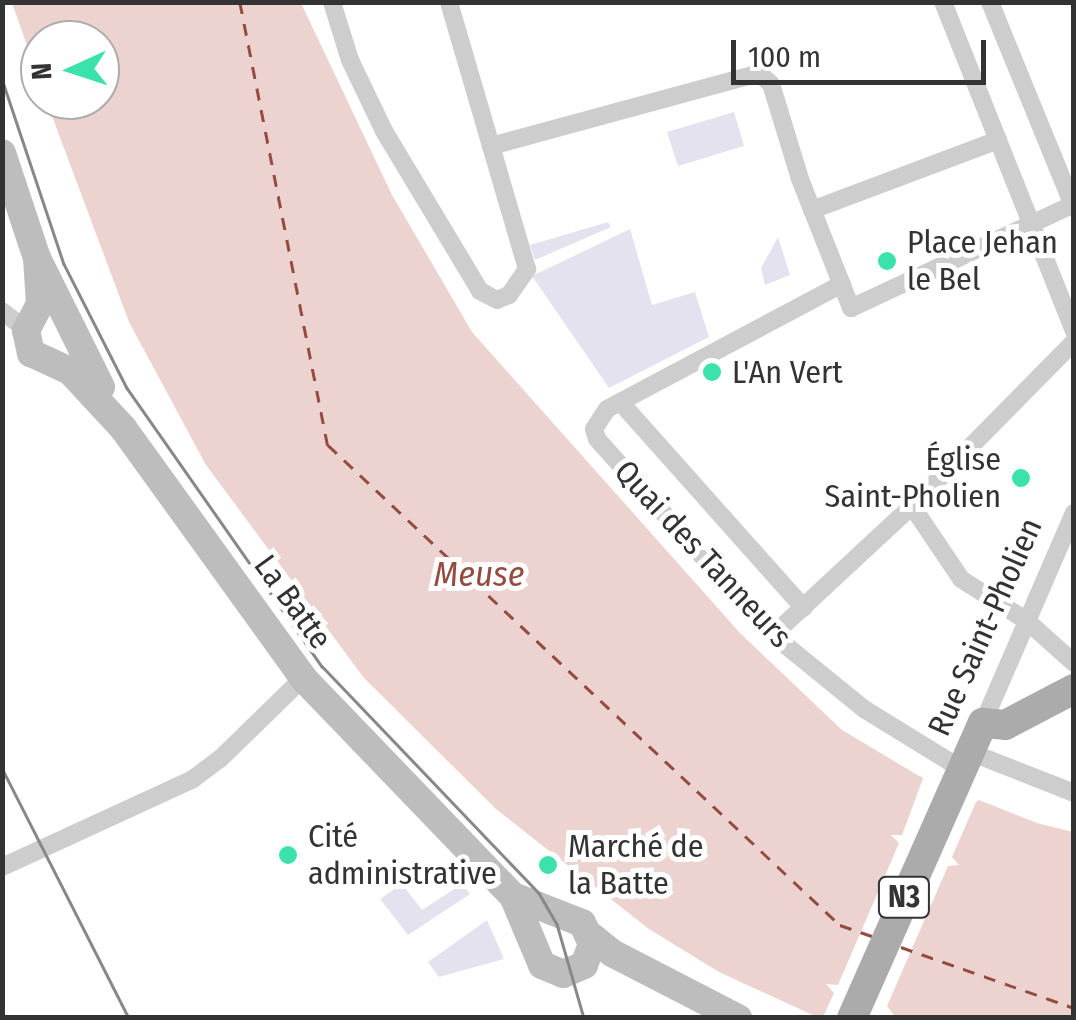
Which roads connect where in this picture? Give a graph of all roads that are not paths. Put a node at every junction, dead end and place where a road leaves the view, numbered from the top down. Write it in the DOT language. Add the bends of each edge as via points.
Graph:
graph roads {
  1 [pos="332,2"];
  2 [pos="449,2"];
  3 [pos="943,2"];
  4 [pos="990,2"];
  5 [pos="998,140"];
  6 [pos="491,146"];
  7 [pos="2,153"];
  8 [pos="1073,207"];
  9 [pos="812,210"];
  10 [pos="1031,222"];
  11 [pos="37,258"];
  12 [pos="842,284"];
  13 [pos="2,311"];
  14 [pos="64,316"];
  15 [pos="30,324"];
  16 [pos="1074,332"];
  17 [pos="1074,342"];
  18 [pos="76,343"];
  19 [pos="53,362"];
  20 [pos="622,404"];
  21 [pos="123,428"];
  22 [pos="912,506"];
  23 [pos="1074,513"];
  24 [pos="804,608"];
  25 [pos="1027,621"];
  26 [pos="773,634"];
  27 [pos="1074,662"];
  28 [pos="303,678"];
  29 [pos="1074,689"];
  30 [pos="983,722"];
  31 [pos="962,765"];
  32 [pos="1074,793"];
  33 [pos="2,867"];
  34 [pos="513,896"];
  35 [pos="560,917"];
  36 [pos="590,936"];
  37 [pos="535,943"];
  38 [pos="584,965"];
  39 [pos="735,1018"];
  40 [pos="852,1018"];
  1 -- 6 [label="street" via="384,131 489,299 509,294 527,268"];
  2 -- 6 [label="street"];
  3 -- 5 [label="street"];
  4 -- 8 [label="street"];
  5 -- 9 [label="street"];
  5 -- 10 [label="street"];
  6 -- 9 [label="street" via="750,72 771,84"];
  7 -- 11 [label="main road"];
  8 -- 10 [label="street"];
  9 -- 12 [label="street"];
  10 -- 12 [label="street" via="851,308"];
  10 -- 16 [label="street"];
  11 -- 14 [label="main road"];
  11 -- 15 [label="main road" via="41,290"];
  12 -- 20 [label="street"];
  13 -- 15 [label="street"];
  14 -- 15 [label="main road" via="49,311"];
  14 -- 18 [label="main road"];
  15 -- 19 [label="main road" via="32,353"];
  17 -- 22 [label="street"];
  18 -- 19 [label="main road"];
  18 -- 21 [label="main road, La Batte"];
  19 -- 21 [label="main road, La Batte"];
  20 -- 24 [label="street, Quai des Tanneurs"];
  20 -- 26 [label="street, Quai des Tanneurs" via="599,414 597,438"];
  21 -- 28 [label="main road, La Batte"];
  22 -- 24 [label="street"];
  22 -- 25 [label="street" via="961,579"];
  23 -- 25 [label="street, Rue Saint-Pholien"];
  24 -- 26 [label="street"];
  25 -- 27 [label="street"];
  25 -- 30 [label="street, Rue Saint-Pholien"];
  26 -- 31 [label="street, Quai des Tanneurs" via="864,709"];
  28 -- 33 [label="street" via="192,779"];
  28 -- 34 [label="main road, La Batte"];
  29 -- 30 [label="main road" via="1005,725"];
  30 -- 31 [label="main road, Rue Saint-Pholien"];
  31 -- 32 [label="street, Quai des Tanneurs"];
  31 -- 40 [label="main road, N3"];
  34 -- 35 [label="main road"];
  34 -- 37 [label="main road"];
  35 -- 36 [label="main road" via="575,919"];
  35 -- 37 [label="main road" via="546,923"];
  36 -- 38 [label="main road"];
  36 -- 39 [label="main road"];
  37 -- 38 [label="main road" via="538,958 556,973"];
  38 -- 39 [label="main road"];
}
